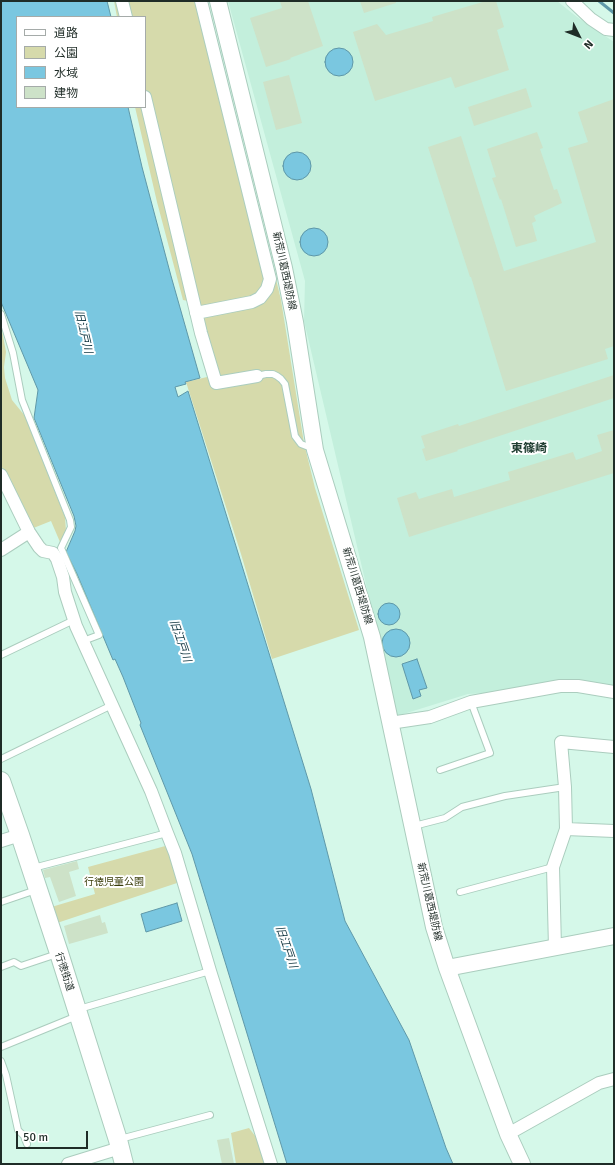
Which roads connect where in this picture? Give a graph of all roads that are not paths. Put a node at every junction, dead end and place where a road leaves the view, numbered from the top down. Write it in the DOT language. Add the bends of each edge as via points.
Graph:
graph roads {
  1 [pos="122,1"];
  2 [pos="202,1"];
  3 [pos="218,1"];
  4 [pos="572,1"];
  5 [pos="126,16"];
  6 [pos="614,30"];
  7 [pos="146,101"];
  8 [pos="196,313"];
  9 [pos="1,314"];
  10 [pos="257,376"];
  11 [pos="315,450"];
  12 [pos="1,476"];
  13 [pos="29,532"];
  14 [pos="1,550"];
  15 [pos="74,620"];
  16 [pos="83,641"];
  17 [pos="1,655"];
  18 [pos="614,692"];
  19 [pos="471,702"];
  20 [pos="112,705"];
  21 [pos="390,723"];
  22 [pos="614,748"];
  23 [pos="1,759"];
  24 [pos="440,770"];
  25 [pos="1,781"];
  26 [pos="565,787"];
  27 [pos="412,827"];
  28 [pos="566,829"];
  29 [pos="614,831"];
  30 [pos="167,833"];
  31 [pos="20,835"];
  32 [pos="1,841"];
  33 [pos="553,867"];
  34 [pos="31,868"];
  35 [pos="38,890"];
  36 [pos="460,892"];
  37 [pos="1,902"];
  38 [pos="614,936"];
  39 [pos="556,948"];
  40 [pos="59,953"];
  41 [pos="1,967"];
  42 [pos="447,968"];
  43 [pos="210,971"];
  44 [pos="77,1013"];
  45 [pos="1,1048"];
  46 [pos="1,1061"];
  47 [pos="614,1079"];
  48 [pos="210,1115"];
  49 [pos="508,1134"];
  50 [pos="27,1144"];
  51 [pos="121,1151"];
  52 [pos="68,1164"];
  53 [pos="271,1164"];
  54 [pos="522,1164"];
  1 -- 5 [label="street"];
  2 -- 8 [label="street" via="270,279 267,290 252,302"];
  3 -- 11 [label="main road, 新荒川葛西堤防線" via="284,268"];
  4 -- 6 [label="street" via="606,30"];
  7 -- 8 [label="street"];
  8 -- 10 [label="street" via="216,382"];
  9 -- 16 [label="lane" via="13,353 22,400 70,520 71,526 61,548 99,635"];
  10 -- 11 [label="lane" via="273,374 285,384 295,436 301,444"];
  11 -- 21 [label="main road, 新荒川葛西堤防線" via="372,637"];
  12 -- 13 [label="street"];
  13 -- 14 [label="street"];
  13 -- 15 [label="street" via="40,549 55,555"];
  15 -- 16 [label="street"];
  15 -- 17 [label="lane"];
  16 -- 20 [label="street"];
  18 -- 19 [label="street" via="560,686"];
  19 -- 21 [label="street" via="430,717"];
  19 -- 24 [label="lane" via="490,753"];
  20 -- 23 [label="lane"];
  20 -- 30 [label="street"];
  21 -- 27 [label="main road, 新荒川葛西堤防線"];
  22 -- 26 [label="street" via="561,742"];
  25 -- 31 [label="main road, 行徳街道"];
  26 -- 27 [label="lane" via="505,796 462,807 445,818"];
  26 -- 28 [label="street"];
  27 -- 42 [label="main road, 新荒川葛西堤防線" via="434,927"];
  28 -- 29 [label="street"];
  28 -- 33 [label="street"];
  30 -- 34 [label="lane"];
  30 -- 43 [label="street"];
  31 -- 32 [label="street"];
  31 -- 34 [label="main road, 行徳街道"];
  33 -- 36 [label="lane"];
  33 -- 39 [label="street"];
  34 -- 35 [label="main road, 行徳街道"];
  35 -- 37 [label="lane"];
  35 -- 40 [label="main road, 行徳街道"];
  38 -- 39 [label="main road"];
  39 -- 42 [label="main road"];
  40 -- 41 [label="lane" via="21,966 14,962"];
  40 -- 44 [label="main road, 行徳街道"];
  42 -- 49 [label="main road, 新荒川葛西堤防線"];
  43 -- 44 [label="lane"];
  43 -- 53 [label="street"];
  44 -- 45 [label="lane"];
  44 -- 51 [label="main road, 行徳街道"];
  46 -- 50 [label="lane" via="18,1130"];
  47 -- 49 [label="street" via="599,1083"];
  48 -- 51 [label="lane"];
  49 -- 54 [label="main road, 新荒川葛西堤防線"];
  51 -- 52 [label="street"];
}
